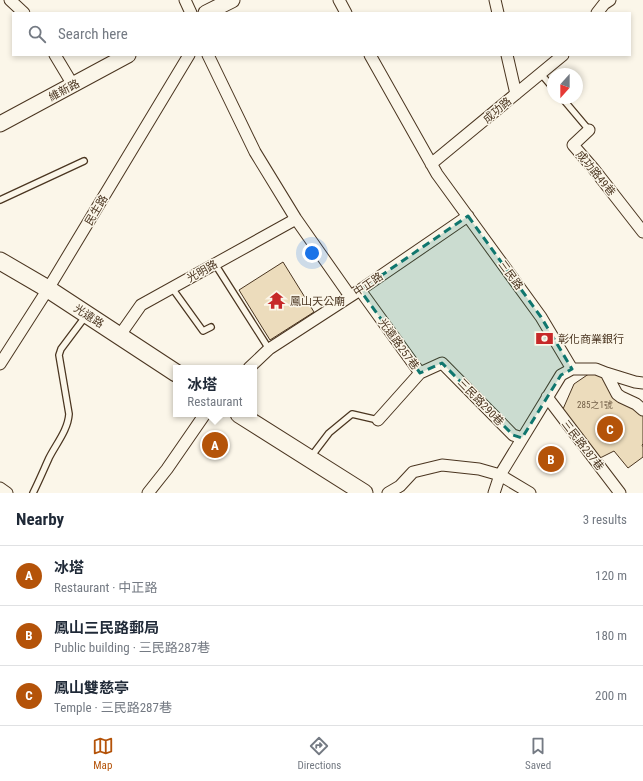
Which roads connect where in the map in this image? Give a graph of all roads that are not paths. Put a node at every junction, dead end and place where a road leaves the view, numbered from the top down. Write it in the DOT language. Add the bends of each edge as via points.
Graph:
graph roads {
  1 [pos="10,0"];
  2 [pos="185,0"];
  3 [pos="232,0"];
  4 [pos="339,0"];
  5 [pos="495,0"];
  6 [pos="610,0"];
  7 [pos="23,12"];
  8 [pos="191,12"];
  9 [pos="208,12"];
  10 [pos="345,12"];
  11 [pos="498,12"];
  12 [pos="598,12"];
  13 [pos="56,56"];
  14 [pos="126,56"];
  15 [pos="188,56"];
  16 [pos="208,56"];
  17 [pos="371,56"];
  18 [pos="507,56"];
  19 [pos="562,56"];
  20 [pos="541,74"];
  21 [pos="547,81"];
  22 [pos="73,85"];
  23 [pos="516,94"];
  24 [pos="567,104"];
  25 [pos="0,124"];
  26 [pos="589,130"];
  27 [pos="84,161"];
  28 [pos="431,164"];
  29 [pos="0,200"];
  30 [pos="468,216"];
  31 [pos="296,219"];
  32 [pos="643,232"];
  33 [pos="0,261"];
  34 [pos="215,264"];
  35 [pos="172,288"];
  36 [pos="48,289"];
  37 [pos="360,290"];
  38 [pos="350,296"];
  39 [pos="87,314"];
  40 [pos="211,327"];
  41 [pos="120,335"];
  42 [pos="269,349"];
  43 [pos="0,364"];
  44 [pos="252,365"];
  45 [pos="572,369"];
  46 [pos="173,371"];
  47 [pos="420,373"];
  48 [pos="606,373"];
  49 [pos="643,383"];
  50 [pos="547,397"];
  51 [pos="643,410"];
  52 [pos="203,417"];
  53 [pos="244,417"];
  54 [pos="378,420"];
  55 [pos="522,438"];
  56 [pos="310,459"];
  57 [pos="500,475"];
  58 [pos="0,488"];
  59 [pos="7,493"];
  60 [pos="33,493"];
  61 [pos="148,493"];
  62 [pos="364,493"];
  63 [pos="388,493"];
  64 [pos="494,493"];
  65 [pos="530,493"];
  66 [pos="620,493"];
  1 -- 7 [label="street"];
  2 -- 8 [label="street"];
  3 -- 9 [label="main road"];
  4 -- 10 [label="street"];
  5 -- 11 [label="street"];
  6 -- 12 [label="street"];
  13 -- 22 [label="street"];
  14 -- 22 [label="main road, 維新路"];
  15 -- 36 [label="street, 民生路"];
  16 -- 31 [label="street" via="255,152"];
  17 -- 28 [label="street, 三民路"];
  18 -- 23 [label="street"];
  19 -- 20 [label="street, 成功路"];
  20 -- 21 [label="lane"];
  20 -- 23 [label="street, 成功路"];
  22 -- 25 [label="main road, 維新路"];
  23 -- 28 [label="street, 成功路"];
  24 -- 26 [label="lane, 成功路49巷"];
  26 -- 32 [label="street, 成功路49巷" via="573,145"];
  27 -- 29 [label="lane"];
  28 -- 30 [label="street, 三民路"];
  30 -- 37 [label="street, 中正路"];
  30 -- 45 [label="street, 三民路" via="541,317"];
  31 -- 34 [label="street, 光明路"];
  31 -- 38 [label="street"];
  33 -- 36 [label="main road, 光遠路"];
  34 -- 35 [label="street, 光明路"];
  34 -- 42 [label="lane"];
  35 -- 40 [label="lane" via="203,331"];
  35 -- 41 [label="street, 光明路" via="141,305"];
  36 -- 39 [label="main road, 光遠路"];
  36 -- 43 [label="street, 民生路"];
  37 -- 38 [label="street, 中正路"];
  37 -- 47 [label="street, 光遠路257巷"];
  38 -- 42 [label="street, 中正路"];
  39 -- 41 [label="main road, 光遠路"];
  39 -- 60 [label="lane" via="59,355 69,419"];
  41 -- 46 [label="main road, 光遠路"];
  42 -- 44 [label="street, 中正路"];
  45 -- 48 [label="street" via="596,369"];
  45 -- 50 [label="street" via="561,375"];
  47 -- 54 [label="street, 光遠路257巷"];
  47 -- 55 [label="street, 三民路290巷" via="442,363 513,435"];
  48 -- 49 [label="street"];
  48 -- 51 [label="street" via="620,397"];
  50 -- 55 [label="street"];
  50 -- 66 [label="street, 三民路287巷"];
  52 -- 61 [label="street"];
  53 -- 56 [label="main road"];
  54 -- 56 [label="lane, 光遠路257巷" via="352,414 329,432"];
  55 -- 57 [label="street"];
  56 -- 62 [label="main road"];
  57 -- 63 [label="street" via="479,469 442,465 413,472 400,486"];
  57 -- 64 [label="street"];
  57 -- 65 [label="street"];
  58 -- 59 [label="street"];
}
